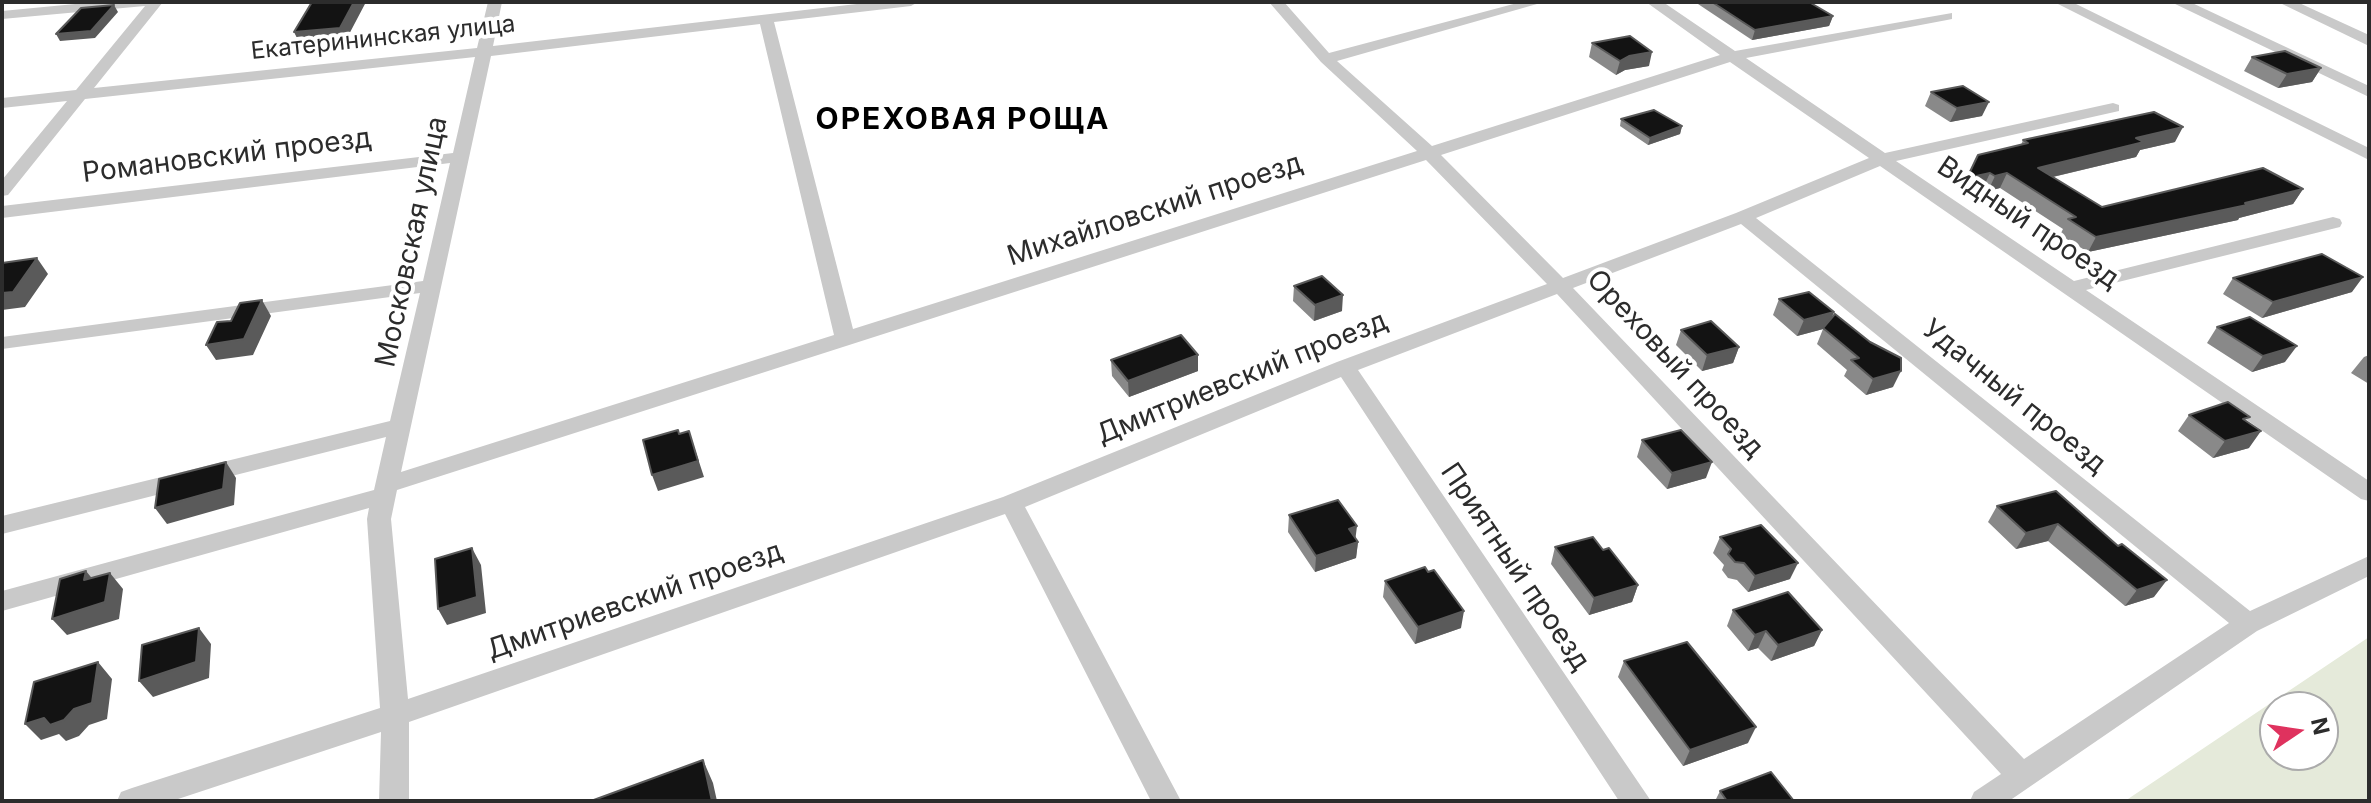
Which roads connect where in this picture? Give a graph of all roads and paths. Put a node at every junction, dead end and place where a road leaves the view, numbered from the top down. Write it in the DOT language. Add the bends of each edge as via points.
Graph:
graph roads {
  1 [pos="143,2"];
  2 [pos="156,2"];
  3 [pos="495,2"];
  4 [pos="911,2"];
  5 [pos="1276,2"];
  6 [pos="1537,2"];
  7 [pos="1653,2"];
  8 [pos="2061,2"];
  9 [pos="2178,2"];
  10 [pos="2285,2"];
  11 [pos="2,15"];
  12 [pos="1947,16"];
  13 [pos="766,19"];
  14 [pos="2369,41"];
  15 [pos="482,52"];
  16 [pos="1734,56"];
  17 [pos="1326,59"];
  18 [pos="2369,92"];
  19 [pos="81,95"];
  20 [pos="2,103"];
  21 [pos="2113,108"];
  22 [pos="1428,152"];
  23 [pos="2369,155"];
  24 [pos="459,157"];
  25 [pos="1885,158"];
  26 [pos="2,191"];
  27 [pos="2,212"];
  28 [pos="1743,217"];
  29 [pos="2333,223"];
  30 [pos="431,286"];
  31 [pos="1560,286"];
  32 [pos="2073,287"];
  33 [pos="845,337"];
  34 [pos="2,343"];
  35 [pos="1345,367"];
  36 [pos="400,426"];
  37 [pos="386,490"];
  38 [pos="2369,493"];
  39 [pos="1011,503"];
  40 [pos="2,525"];
  41 [pos="2369,565"];
  42 [pos="2,601"];
  43 [pos="2248,624"];
  44 [pos="395,715"];
  45 [pos="2022,777"];
  46 [pos="132,801"];
  47 [pos="394,801"];
  48 [pos="1166,801"];
  49 [pos="1636,801"];
  50 [pos="1985,801"];
  1 -- 11 [label="street"];
  2 -- 19 [label="street"];
  3 -- 15 [label="street, Московская улица"];
  4 -- 13 [label="street, Екатерининская улица"];
  5 -- 17 [label="street, Ореховый проезд"];
  6 -- 17 [label="street"];
  7 -- 16 [label="street, Видный проезд"];
  8 -- 23 [label="street"];
  9 -- 18 [label="street"];
  10 -- 14 [label="street"];
  12 -- 16 [label="street, Михайловский проезд"];
  13 -- 15 [label="street, Екатерининская улица"];
  13 -- 33 [label="street"];
  15 -- 19 [label="street, Екатерининская улица"];
  15 -- 24 [label="street, Московская улица"];
  16 -- 22 [label="street, Михайловский проезд"];
  16 -- 25 [label="street, Видный проезд"];
  17 -- 22 [label="street, Ореховый проезд"];
  19 -- 20 [label="street, Екатерининская улица"];
  19 -- 26 [label="street"];
  21 -- 25 [label="street, Дмитриевский проезд"];
  22 -- 31 [label="street, Ореховый проезд"];
  22 -- 33 [label="street, Михайловский проезд"];
  24 -- 27 [label="street, Романовский проезд"];
  24 -- 30 [label="street, Московская улица"];
  25 -- 28 [label="street, Дмитриевский проезд"];
  25 -- 32 [label="street, Видный проезд"];
  28 -- 31 [label="street, Дмитриевский проезд"];
  28 -- 43 [label="street, Удачный проезд"];
  29 -- 32 [label="street"];
  30 -- 34 [label="street"];
  30 -- 36 [label="street, Московская улица"];
  31 -- 35 [label="street, Дмитриевский проезд"];
  31 -- 45 [label="street, Ореховый проезд"];
  32 -- 38 [label="street, Видный проезд"];
  33 -- 37 [label="street, Михайловский проезд"];
  35 -- 39 [label="street, Дмитриевский проезд"];
  35 -- 49 [label="street, Приятный проезд"];
  36 -- 37 [label="street, Московская улица"];
  36 -- 40 [label="street"];
  37 -- 42 [label="street, Михайловский проезд"];
  37 -- 44 [label="street, Московская улица" via="379,519"];
  39 -- 44 [label="street, Дмитриевский проезд"];
  39 -- 48 [label="street"];
  41 -- 43 [label="street"];
  43 -- 45 [label="street"];
  44 -- 46 [label="street, Дмитриевский проезд"];
  44 -- 47 [label="street, Московская улица"];
  45 -- 50 [label="street"];
}
